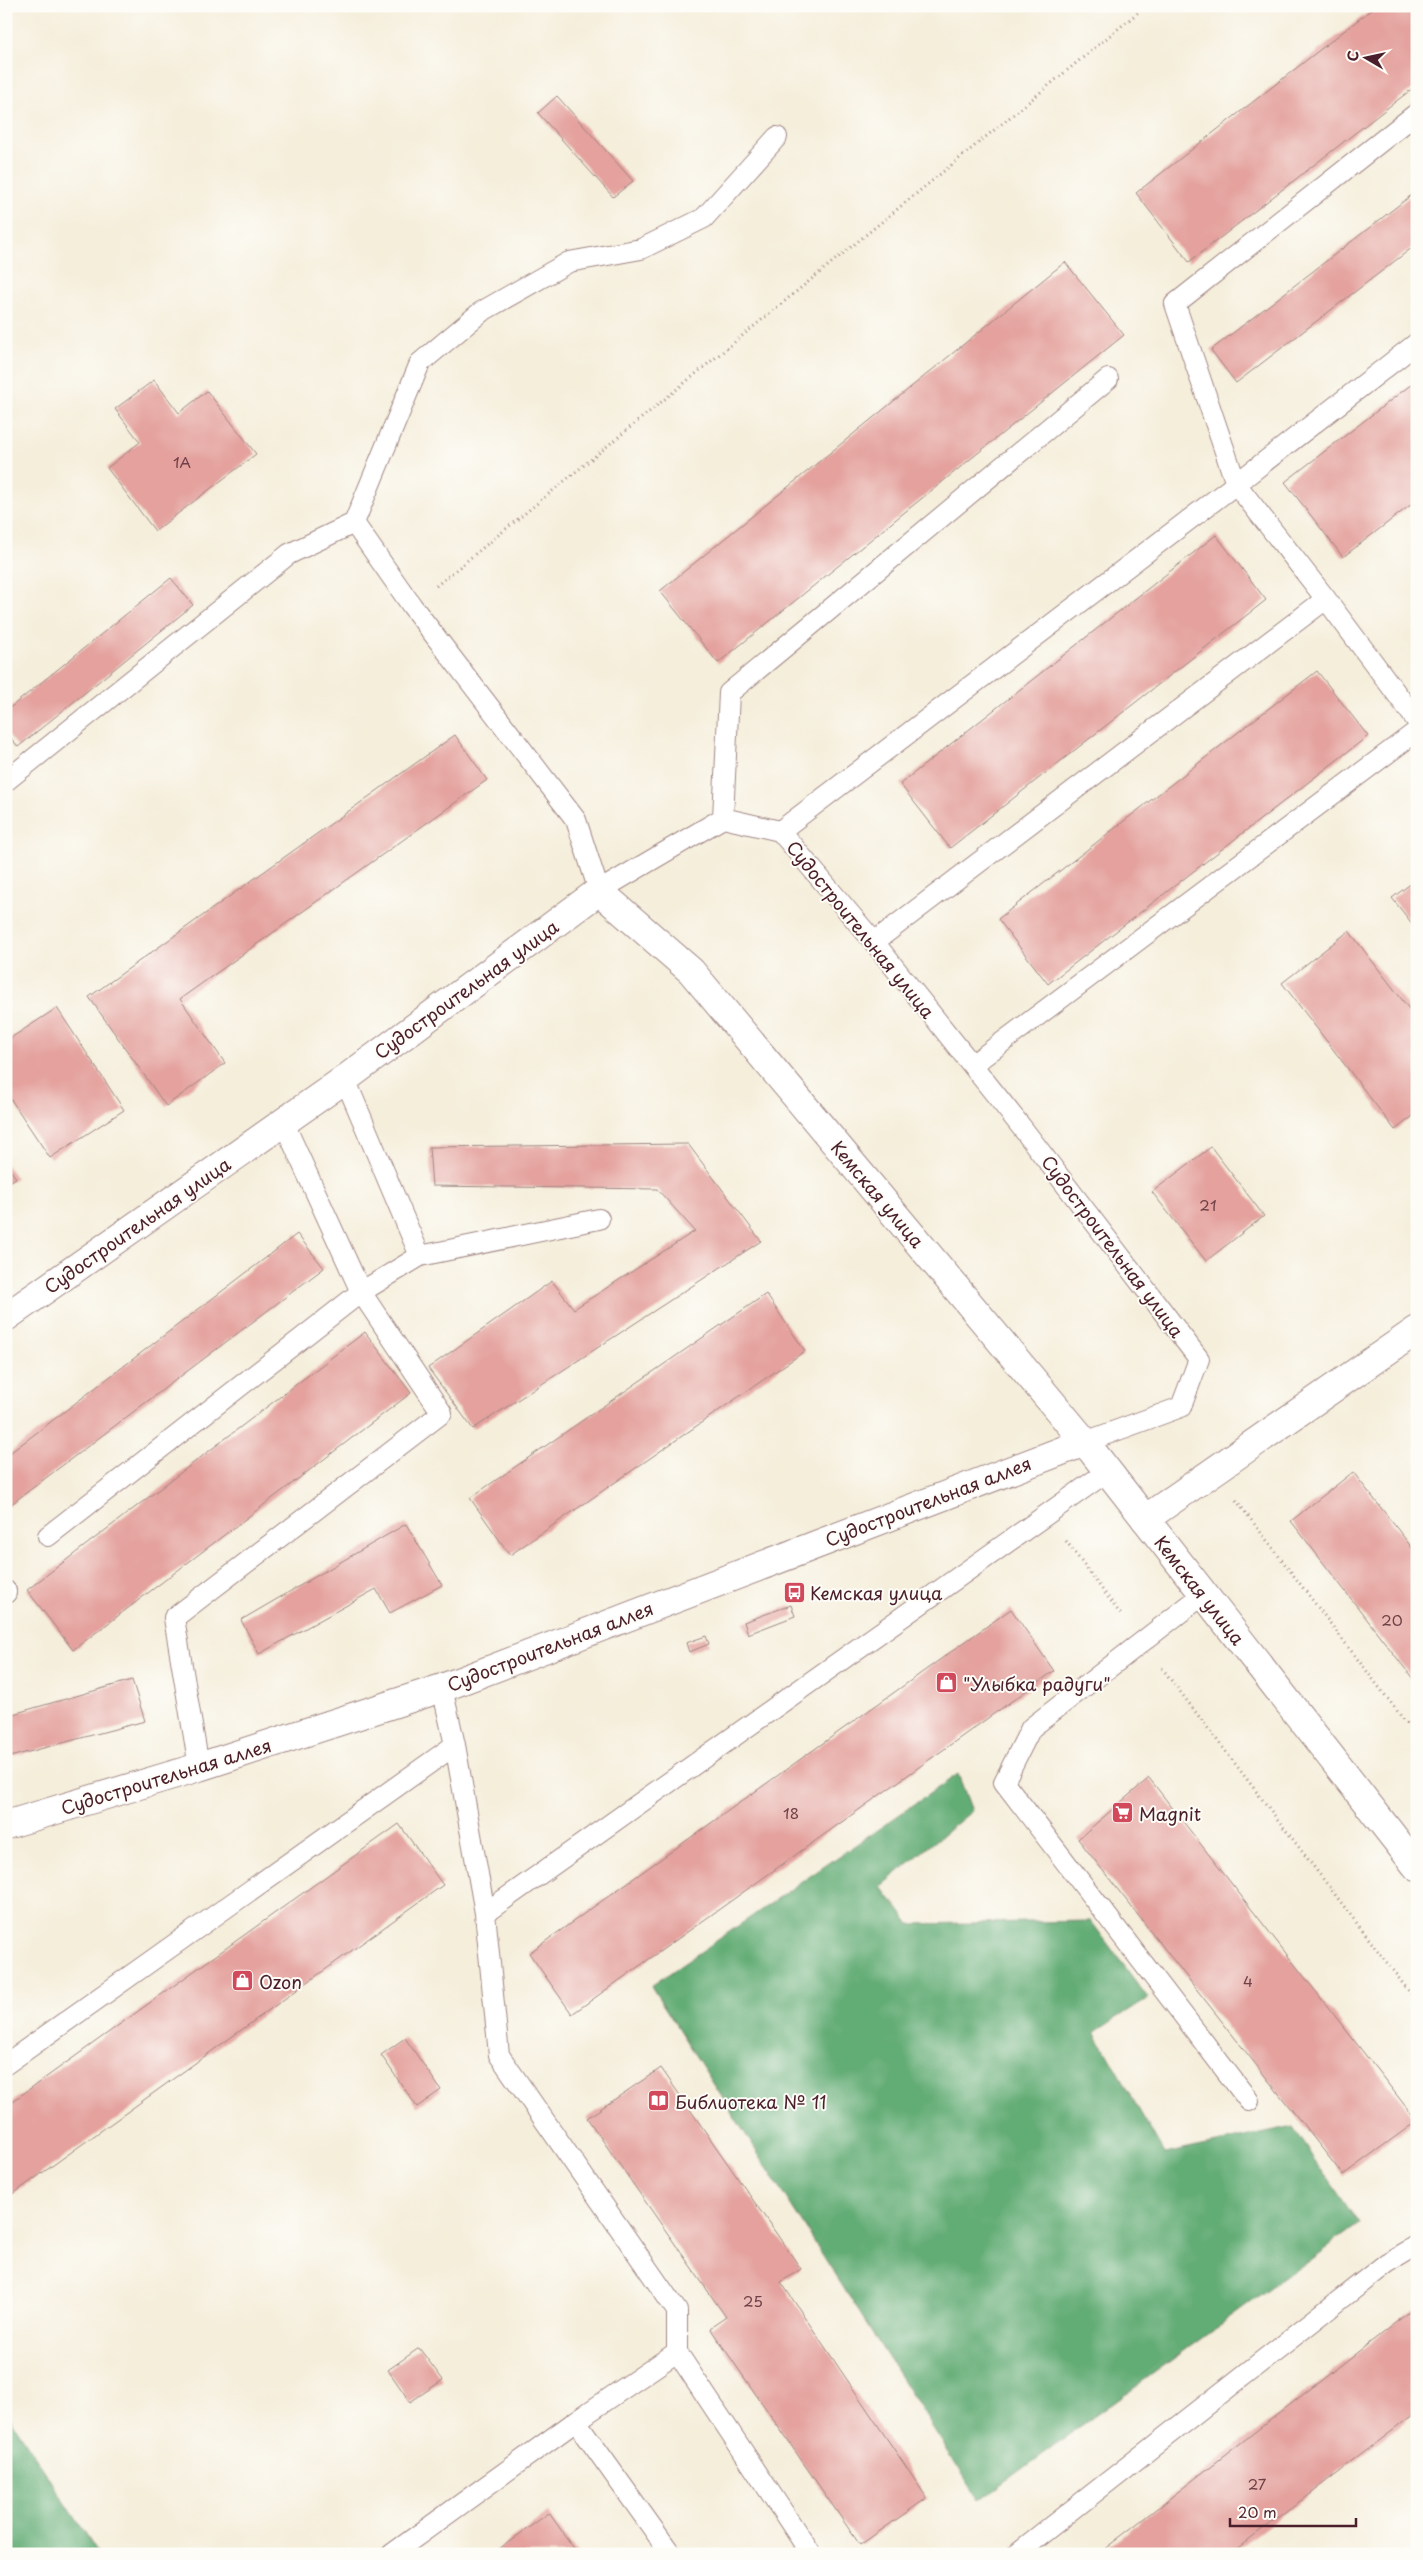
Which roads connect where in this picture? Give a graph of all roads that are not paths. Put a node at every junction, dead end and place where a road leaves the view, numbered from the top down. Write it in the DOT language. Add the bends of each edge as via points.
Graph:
graph roads {
  1 [pos="1417,113"];
  2 [pos="777,137"];
  3 [pos="1417,344"];
  4 [pos="1108,379"];
  5 [pos="1236,484"];
  6 [pos="354,523"];
  7 [pos="1326,599"];
  8 [pos="1417,721"];
  9 [pos="1417,731"];
  10 [pos="6,781"];
  11 [pos="723,818"];
  12 [pos="780,831"];
  13 [pos="599,891"];
  14 [pos="874,942"];
  15 [pos="972,1065"];
  16 [pos="345,1079"];
  17 [pos="283,1121"];
  18 [pos="599,1219"];
  19 [pos="420,1256"];
  20 [pos="361,1292"];
  21 [pos="6,1317"];
  22 [pos="1417,1330"];
  23 [pos="1085,1442"];
  24 [pos="1108,1471"];
  25 [pos="1145,1519"];
  26 [pos="48,1536"];
  27 [pos="1204,1594"];
  28 [pos="442,1688"];
  29 [pos="455,1745"];
  30 [pos="199,1767"];
  31 [pos="6,1826"];
  32 [pos="1417,1867"];
  33 [pos="485,1913"];
  34 [pos="6,2064"];
  35 [pos="1249,2101"];
  36 [pos="1417,2245"];
  37 [pos="678,2352"];
  38 [pos="576,2421"];
  39 [pos="392,2554"];
  40 [pos="671,2554"];
  41 [pos="811,2554"];
  42 [pos="1016,2554"];
  1 -- 5 [label="lane" via="1176,304"];
  2 -- 6 [label="lane" via="704,218 641,249 569,262 481,312 420,363"];
  3 -- 5 [label="lane"];
  4 -- 11 [label="lane" via="730,693"];
  5 -- 7 [label="lane"];
  5 -- 12 [label="lane"];
  6 -- 10 [label="lane" via="289,554"];
  6 -- 13 [label="lane" via="412,606 576,820"];
  7 -- 8 [label="lane"];
  7 -- 14 [label="lane"];
  9 -- 15 [label="lane"];
  11 -- 12 [label="lane, Судостроительная улица"];
  11 -- 13 [label="lane, Судостроительная улица"];
  12 -- 14 [label="lane, Судостроительная улица"];
  13 -- 16 [label="street, Судостроительная улица"];
  13 -- 23 [label="street, Кемская улица" via="691,971"];
  14 -- 15 [label="lane, Судостроительная улица"];
  15 -- 23 [label="lane, Судостроительная улица" via="1199,1359 1181,1407"];
  16 -- 17 [label="street, Судостроительная улица"];
  16 -- 19 [label="lane"];
  17 -- 20 [label="lane"];
  17 -- 21 [label="street, Судостроительная улица"];
  18 -- 19 [label="lane"];
  19 -- 20 [label="lane"];
  20 -- 26 [label="lane"];
  20 -- 30 [label="lane" via="442,1413 174,1618"];
  22 -- 25 [label="street"];
  23 -- 24 [label="street, Кемская улица"];
  23 -- 28 [label="street, Судостроительная аллея"];
  24 -- 25 [label="street, Кемская улица"];
  24 -- 33 [label="lane"];
  25 -- 27 [label="street, Кемская улица"];
  27 -- 32 [label="street, Кемская улица"];
  27 -- 35 [label="lane" via="1031,1728 1004,1782"];
  28 -- 29 [label="lane"];
  28 -- 30 [label="street, Судостроительная аллея"];
  29 -- 33 [label="lane"];
  29 -- 34 [label="lane"];
  30 -- 31 [label="street, Судостроительная аллея"];
  33 -- 37 [label="lane" via="499,2055 678,2311"];
  36 -- 42 [label="lane" via="1387,2263"];
  37 -- 38 [label="lane"];
  37 -- 41 [label="lane"];
  38 -- 39 [label="lane"];
  38 -- 40 [label="lane"];
}
